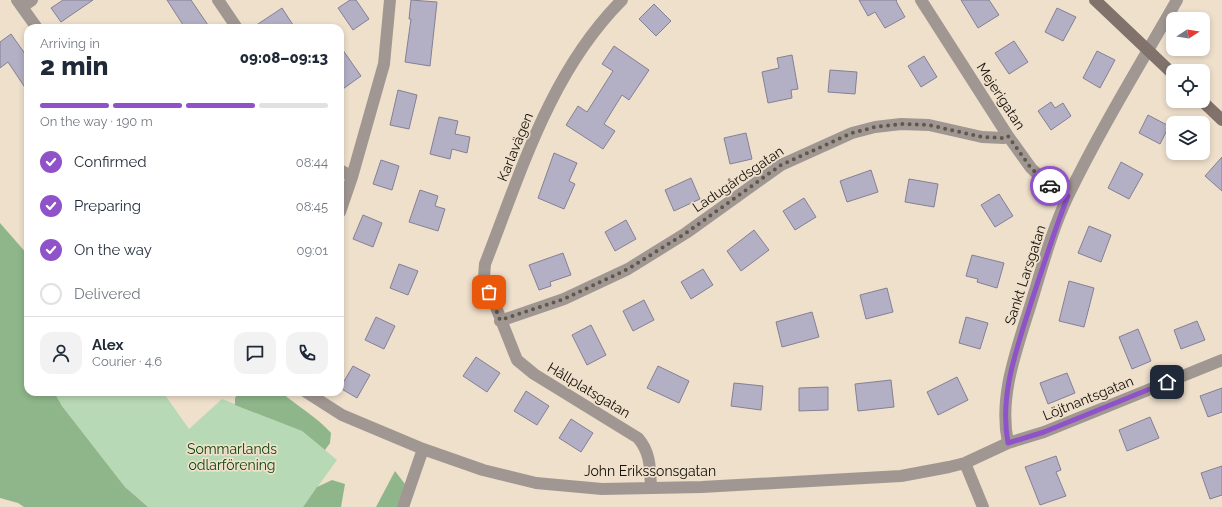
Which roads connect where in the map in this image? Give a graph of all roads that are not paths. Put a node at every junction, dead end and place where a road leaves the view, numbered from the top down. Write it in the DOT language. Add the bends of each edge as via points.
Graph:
graph roads {
  1 [pos="32,0"];
  2 [pos="218,0"];
  3 [pos="390,0"];
  4 [pos="622,0"];
  5 [pos="921,0"];
  6 [pos="1095,0"];
  7 [pos="1177,0"];
  8 [pos="20,4"];
  9 [pos="34,24"];
  10 [pos="234,24"];
  11 [pos="1148,50"];
  12 [pos="1166,67"];
  13 [pos="1209,108"];
  14 [pos="1222,120"];
  15 [pos="1008,136"];
  16 [pos="344,172"];
  17 [pos="352,177"];
  18 [pos="1068,196"];
  19 [pos="344,200"];
  20 [pos="500,320"];
  21 [pos="1222,360"];
  22 [pos="312,396"];
  23 [pos="1008,443"];
  24 [pos="423,449"];
  25 [pos="965,463"];
  26 [pos="652,488"];
  27 [pos="403,507"];
  28 [pos="982,507"];
  1 -- 8 [label="street"];
  2 -- 10 [label="street"];
  3 -- 17 [label="street" via="384,64"];
  4 -- 20 [label="street, Karlavägen" via="600,24 557,87 540,123 485,264 485,284"];
  5 -- 15 [label="street, Mejerigatan"];
  6 -- 11 [label="street"];
  7 -- 11 [label="street, Sankt Larsgatan"];
  8 -- 9 [label="street"];
  11 -- 12 [label="street"];
  11 -- 18 [label="street, Sankt Larsgatan"];
  13 -- 14 [label="street"];
  15 -- 18 [label="street, Mejerigatan" via="1031,168 1048,184"];
  15 -- 20 [label="street, Ladugårdsgatan" via="982,137 929,125 901,124 852,133 781,165 686,233 628,269 564,299"];
  16 -- 17 [label="street"];
  17 -- 19 [label="street"];
  18 -- 23 [label="street, Sankt Larsgatan" via="1017,349 1007,391 1004,424"];
  20 -- 26 [label="street, Hållplatsgatan" via="517,360 526,368 638,438 649,456"];
  21 -- 23 [label="street, Löjtnantsgatan" via="1044,432"];
  22 -- 24 [label="street, John Erikssonsgatan" via="342,415"];
  23 -- 25 [label="street, John Erikssonsgatan"];
  24 -- 26 [label="street, John Erikssonsgatan" via="483,470 536,483 602,489"];
  24 -- 27 [label="street"];
  25 -- 26 [label="street, John Erikssonsgatan" via="901,476"];
  25 -- 28 [label="street"];
}
